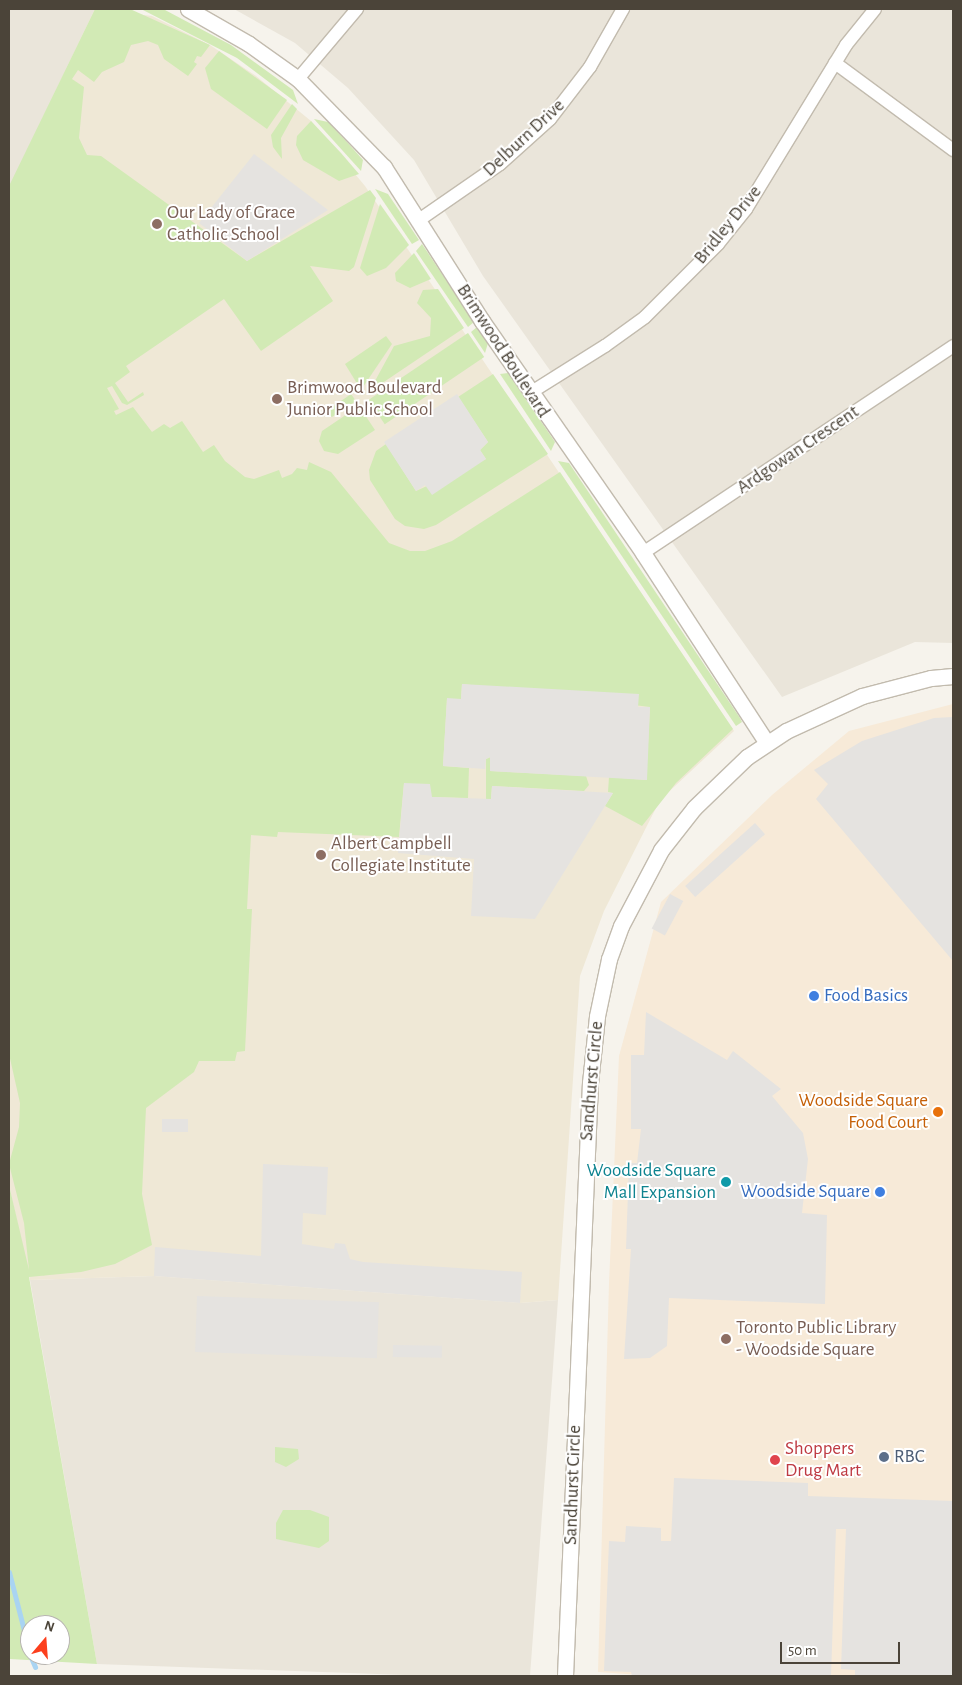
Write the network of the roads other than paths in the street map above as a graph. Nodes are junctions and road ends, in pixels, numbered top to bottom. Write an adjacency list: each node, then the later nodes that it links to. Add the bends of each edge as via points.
1 (188, 9): 6 (street, Brimwood Boulevard, via 249,44)
2 (357, 9): 6 (street)
3 (623, 9): 8 (street, Delburn Drive, via 590,67 550,119 500,164)
4 (875, 9): 5 (street, Bridley Drive)
5 (835, 62): 7 (street); 10 (street, Bridley Drive, via 750,202 718,244 645,317)
6 (298, 79): 8 (street, Brimwood Boulevard, via 384,167)
7 (953, 150)
8 (419, 220): 10 (street, Brimwood Boulevard)
9 (953, 346): 11 (street, Ardgowan Crescent)
10 (530, 393): 11 (street, Brimwood Boulevard)
11 (643, 553): 13 (street, Brimwood Boulevard)
12 (953, 676): 13 (street, Sandhurst Circle, via 931,678 862,696 826,710)
13 (767, 743): 14 (street, Sandhurst Circle, via 747,757 694,808 661,850 621,926 609,959 597,1016 590,1083)
14 (565, 1676)

